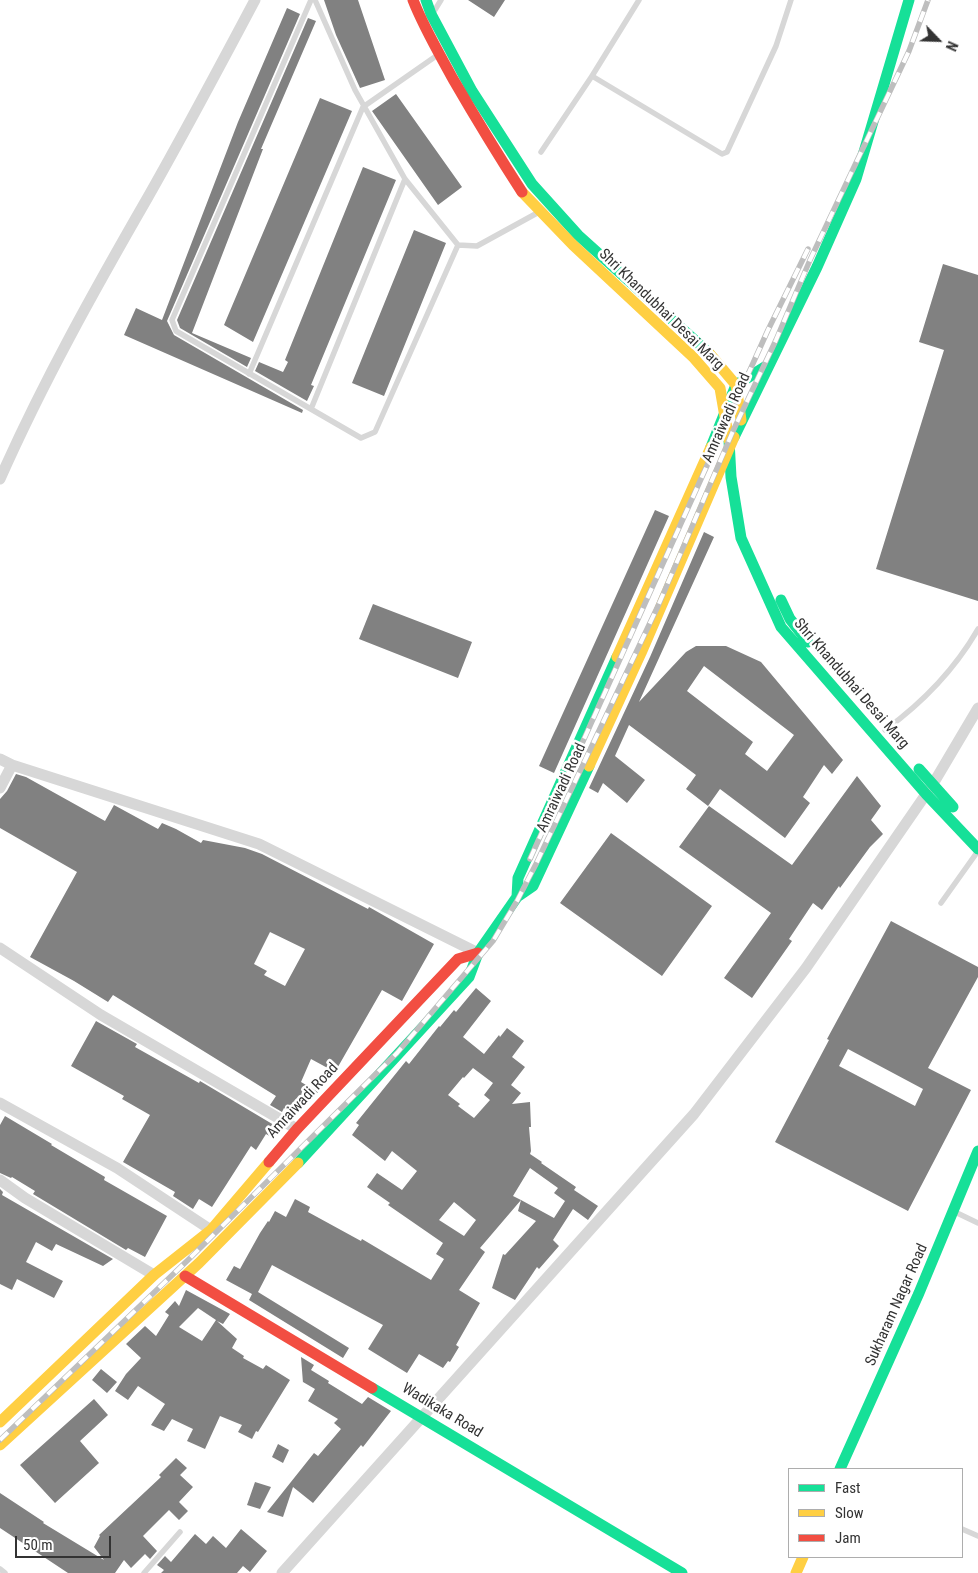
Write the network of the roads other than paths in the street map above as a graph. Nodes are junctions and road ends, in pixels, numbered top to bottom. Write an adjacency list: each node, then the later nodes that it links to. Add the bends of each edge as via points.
1 (256, 0): 27 (street, via 26,421)
2 (311, 0): 21 (lane, via 172,320 176,331)
3 (315, 0): 13 (lane)
4 (413, 0): 11 (main road, Shri Khandubhai Desai Marg)
5 (426, 0): 10 (main road, Shri Khandubhai Desai Marg)
6 (441, 0): 10 (lane)
7 (638, 0): 12 (lane)
8 (791, 0): 12 (lane, via 776,46 727,152 722,154)
9 (909, 0): 20 (main road, Amraiwadi Road, via 856,179)
10 (431, 14): 18 (main road, Shri Khandubhai Desai Marg, via 472,91 532,184 578,234)
11 (439, 54): 13 (lane); 16 (main road, Shri Khandubhai Desai Marg, via 518,185)
12 (592, 76): 14 (lane)
13 (363, 107): 15 (lane); 21 (lane)
14 (541, 152)
15 (405, 179): 17 (lane); 23 (lane)
16 (540, 211): 17 (lane, via 477,246); 19 (main road, Shri Khandubhai Desai Marg)
17 (458, 245): 23 (lane, via 375,432 361,438)
18 (693, 339): 19 (main road); 22 (main road, Shri Khandubhai Desai Marg)
19 (684, 348): 24 (main road, Shri Khandubhai Desai Marg, via 720,388)
20 (768, 365): 22 (main road); 25 (main road, Amraiwadi Road)
21 (249, 374): 23 (lane)
22 (736, 386): 24 (main road); 25 (main road, Shri Khandubhai Desai Marg)
23 (311, 409)
24 (726, 411): 26 (main road, Shri Khandubhai Desai Marg); 37 (main road, via 518,878)
25 (741, 420): 26 (main road, Amraiwadi Road); 30 (main road, Shri Khandubhai Desai Marg, via 740,464 750,534 790,620)
26 (730, 447): 34 (main road, Shri Khandubhai Desai Marg, via 730,477 741,538 781,627); 37 (main road, Amraiwadi Road, via 641,653 536,881)
27 (0, 479)
28 (978, 629): 30 (lane, via 929,694)
29 (978, 708): 34 (street)
30 (885, 730): 34 (main road, Shri Khandubhai Desai Marg)
31 (0, 759): 32 (street)
32 (12, 765): 33 (street); 40 (street, via 259,844)
33 (0, 788)
34 (929, 789): 35 (main road, Shri Khandubhai Desai Marg); 36 (main road, Shri Khandubhai Desai Marg); 50 (street, via 806,968 694,1114)
35 (978, 833)
36 (978, 850): 38 (lane)
37 (517, 897): 40 (main road, Amraiwadi Road)
38 (941, 903)
39 (0, 948): 42 (street, via 101,1015)
40 (478, 953): 42 (main road, Amraiwadi Road, via 458,959); 49 (main road, via 469,977 263,1201)
41 (0, 1103): 47 (street, via 117,1168)
42 (297, 1129): 47 (main road, Amraiwadi Road)
43 (978, 1151): 45 (main road, Sukharam Nagar Road)
44 (0, 1180): 48 (street)
45 (953, 1211): 46 (lane); 53 (main road, Sukharam Nagar Road)
46 (978, 1223)
47 (211, 1230): 48 (main road, Amraiwadi Road)
48 (154, 1276): 51 (main road, Amraiwadi Road)
49 (186, 1276): 50 (main road, Wadikaka Road); 52 (main road)
50 (423, 1417): 61 (street); 62 (main road, Wadikaka Road)
51 (0, 1422)
52 (0, 1445)
53 (840, 1468)
54 (963, 1530): 56 (lane)
55 (180, 1532): 60 (lane)
56 (978, 1536)
57 (803, 1558): 63 (main road)
58 (0, 1569): 59 (lane)
59 (4, 1573)
60 (144, 1573)
61 (282, 1573)
62 (682, 1573)
63 (796, 1573)

